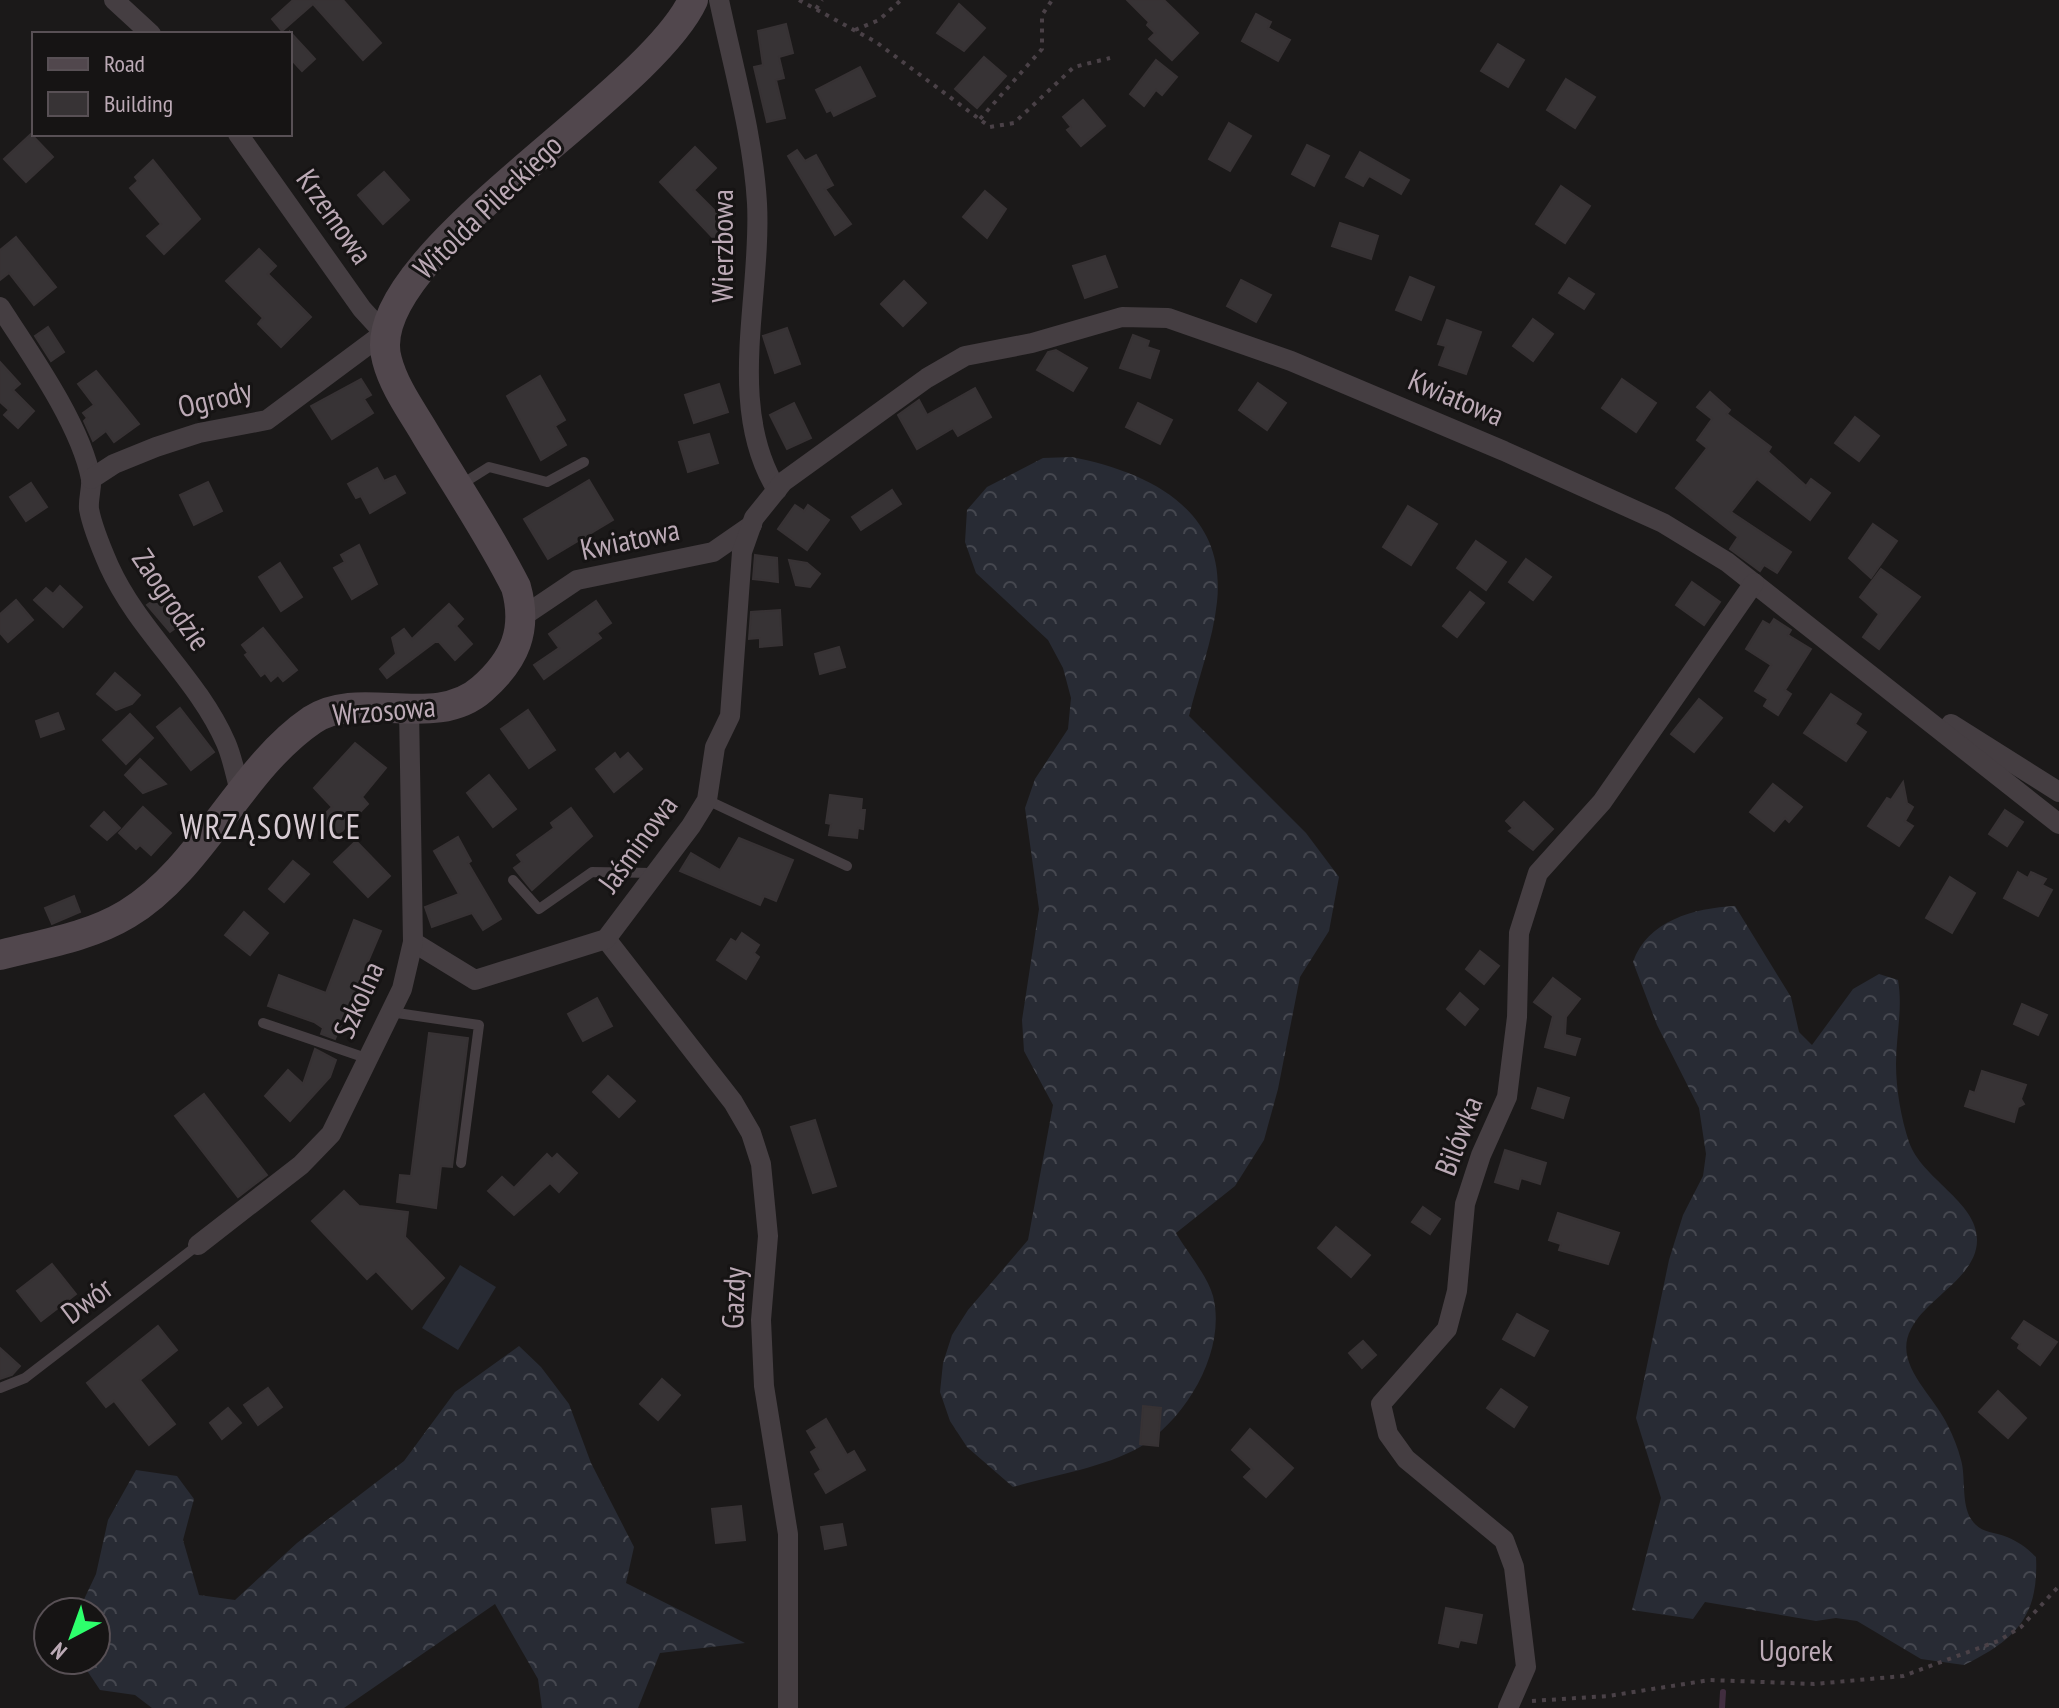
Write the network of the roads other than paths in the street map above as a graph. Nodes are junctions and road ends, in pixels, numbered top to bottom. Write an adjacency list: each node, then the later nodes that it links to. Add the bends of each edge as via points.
1 (114, 0): 4 (street)
2 (693, 0): 7 (street, Witolda Pileckiego, via 654,55 434,254 391,309)
3 (719, 0): 11 (street, Wierzbowa, via 757,202 749,371 761,465)
4 (149, 32)
5 (239, 136): 7 (street, Krzemowa)
6 (0, 307): 9 (street, Zaogrodzie, via 55,395)
7 (384, 333): 9 (street, Ogrody, via 267,420 170,442); 10 (street, via 393,376)
8 (584, 462): 10 (lane, via 547,482 489,467)
9 (91, 479): 18 (street, Zaogrodzie, via 89,509 109,565 152,637 203,700 227,743)
10 (457, 487): 14 (street, via 508,571)
11 (777, 490): 12 (street, Jaśminowa); 13 (street, Kwiatowa, via 927,378 965,356 1122,317 1168,318 1291,361 1504,451 1663,523)
12 (752, 525): 14 (street, Kwiatowa, via 713,552 577,580); 19 (street, Jaśminowa, via 742,552 730,716 715,747)
13 (1754, 583): 15 (street, Kwiatowa); 33 (street, Bilówka, via 1602,802 1538,873 1519,933 1517,1017 1507,1097 1465,1204 1457,1291 1447,1329 1381,1404 1388,1434 1406,1459 1504,1540 1514,1567 1526,1667)
14 (522, 617): 16 (street, Wrzosowa, via 514,652 479,692 450,706)
15 (1876, 680): 17 (street, via 1908,694); 20 (street, Kwiatowa)
16 (409, 709): 18 (street, Wrzosowa, via 347,709 314,719); 25 (street, Szkolna)
17 (2059, 792)
18 (241, 795): 26 (street, Wrzosowa, via 155,893 130,913 86,933)
19 (707, 800): 21 (lane); 22 (street, Jaśminowa)
20 (2059, 824)
21 (847, 866)
22 (654, 873): 23 (lane, via 592,872 539,909); 24 (street, Jaśminowa)
23 (513, 880)
24 (606, 939): 25 (street, Jaśminowa, via 475,980); 34 (street, Gazdy, via 733,1102 761,1164 768,1236 761,1320 764,1386 788,1534)
25 (413, 942): 27 (street, Szkolna, via 402,989)
26 (0, 955)
27 (389, 1012): 29 (street, Szkolna); 30 (lane, via 479,1025)
28 (263, 1023): 29 (lane)
29 (366, 1058): 31 (street, Szkolna, via 331,1134 301,1165)
30 (461, 1163)
31 (198, 1245): 32 (lane, Dwór, via 25,1378)
32 (0, 1388)
33 (1511, 1705)
34 (788, 1708)

